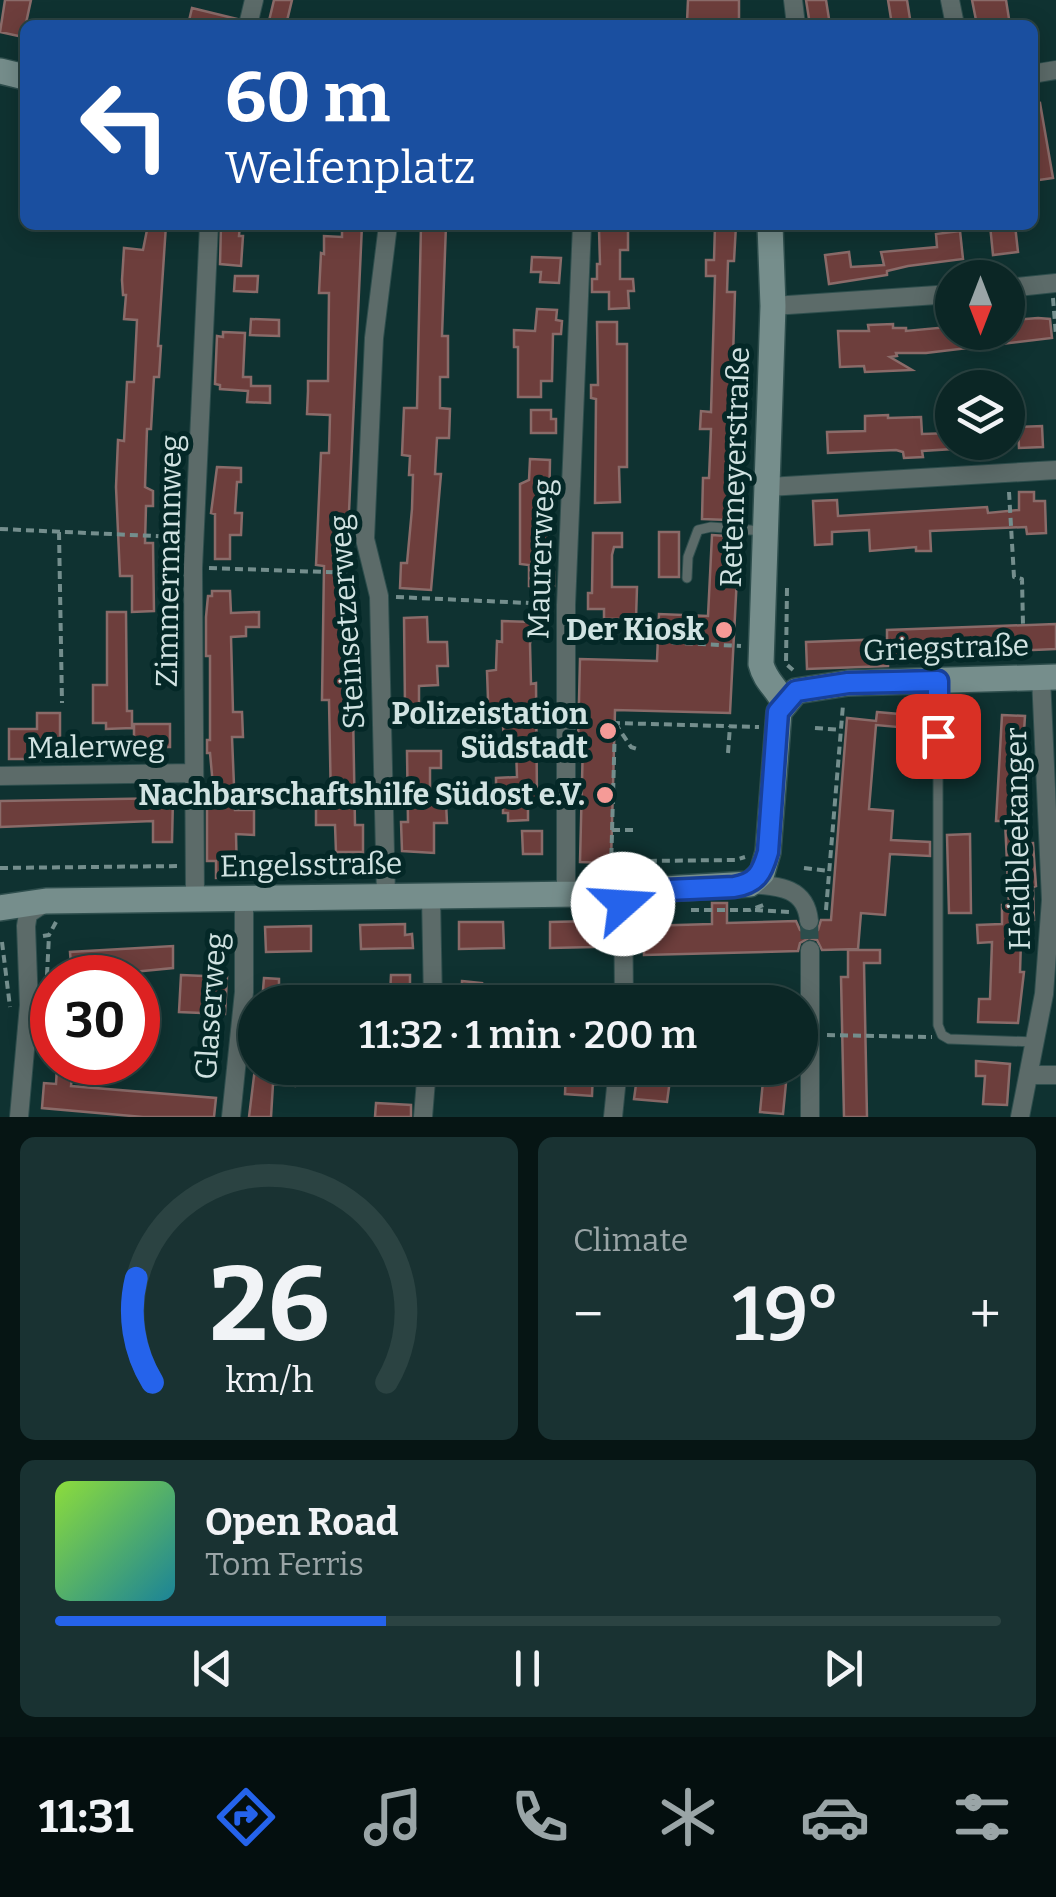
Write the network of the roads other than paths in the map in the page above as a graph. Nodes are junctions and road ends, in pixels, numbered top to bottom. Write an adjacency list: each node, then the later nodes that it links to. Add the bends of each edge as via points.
1 (208, 230): 16 (street, Zimmermannweg, via 193,568)
2 (387, 230): 21 (street, Steinsetzerweg, via 374,338 365,540 379,596)
3 (582, 230): 20 (street, Maurerweg, via 566,605)
4 (770, 230): 8 (street, Retemeyerstraße)
5 (1054, 283): 6 (street)
6 (1025, 286)
7 (935, 295): 8 (street)
8 (773, 306): 10 (street, Retemeyerstraße)
9 (1056, 470): 10 (street)
10 (768, 487): 11 (street, Retemeyerstraße)
11 (766, 532): 12 (lane, via 698,530); 15 (street, Retemeyerstraße, via 761,647 764,676)
12 (687, 578)
13 (1049, 677): 14 (street, Griegstraße); 25 (street, Heidbleekanger)
14 (938, 681): 15 (street, Griegstraße, via 813,686); 32 (lane, via 938,1025 949,1038)
15 (781, 696): 23 (street, via 768,852)
16 (193, 773): 17 (street, Malerweg); 19 (street, Zimmermannweg)
17 (0, 776)
18 (617, 881): 20 (street, Engelsstraße); 23 (street, Engelsstraße); 31 (street)
19 (195, 891): 24 (street, Engelsstraße); 26 (street, Engelsstraße)
20 (566, 895): 22 (street, Engelsstraße)
21 (386, 896): 22 (street, Engelsstraße); 24 (street, Engelsstraße)
22 (432, 896): 30 (street)
23 (750, 897): 28 (street, via 789,888)
24 (244, 898): 38 (street, Glaserweg, via 244,992)
25 (1054, 900): 32 (street, Heidbleekanger)
26 (46, 902): 27 (street, Engelsstraße); 37 (street, via 28,914 26,926 29,1005)
27 (0, 908)
28 (808, 917)
29 (810, 950): 41 (street)
30 (433, 985)
31 (623, 985)
32 (1036, 1042): 33 (street, Heidbleekanger)
33 (1030, 1075): 34 (street); 42 (street, Heidbleekanger)
34 (1056, 1075)
35 (426, 1085): 39 (street)
36 (616, 1085): 40 (street)
37 (19, 1117)
38 (231, 1117)
39 (423, 1117)
40 (613, 1117)
41 (810, 1117)
42 (1020, 1117)

